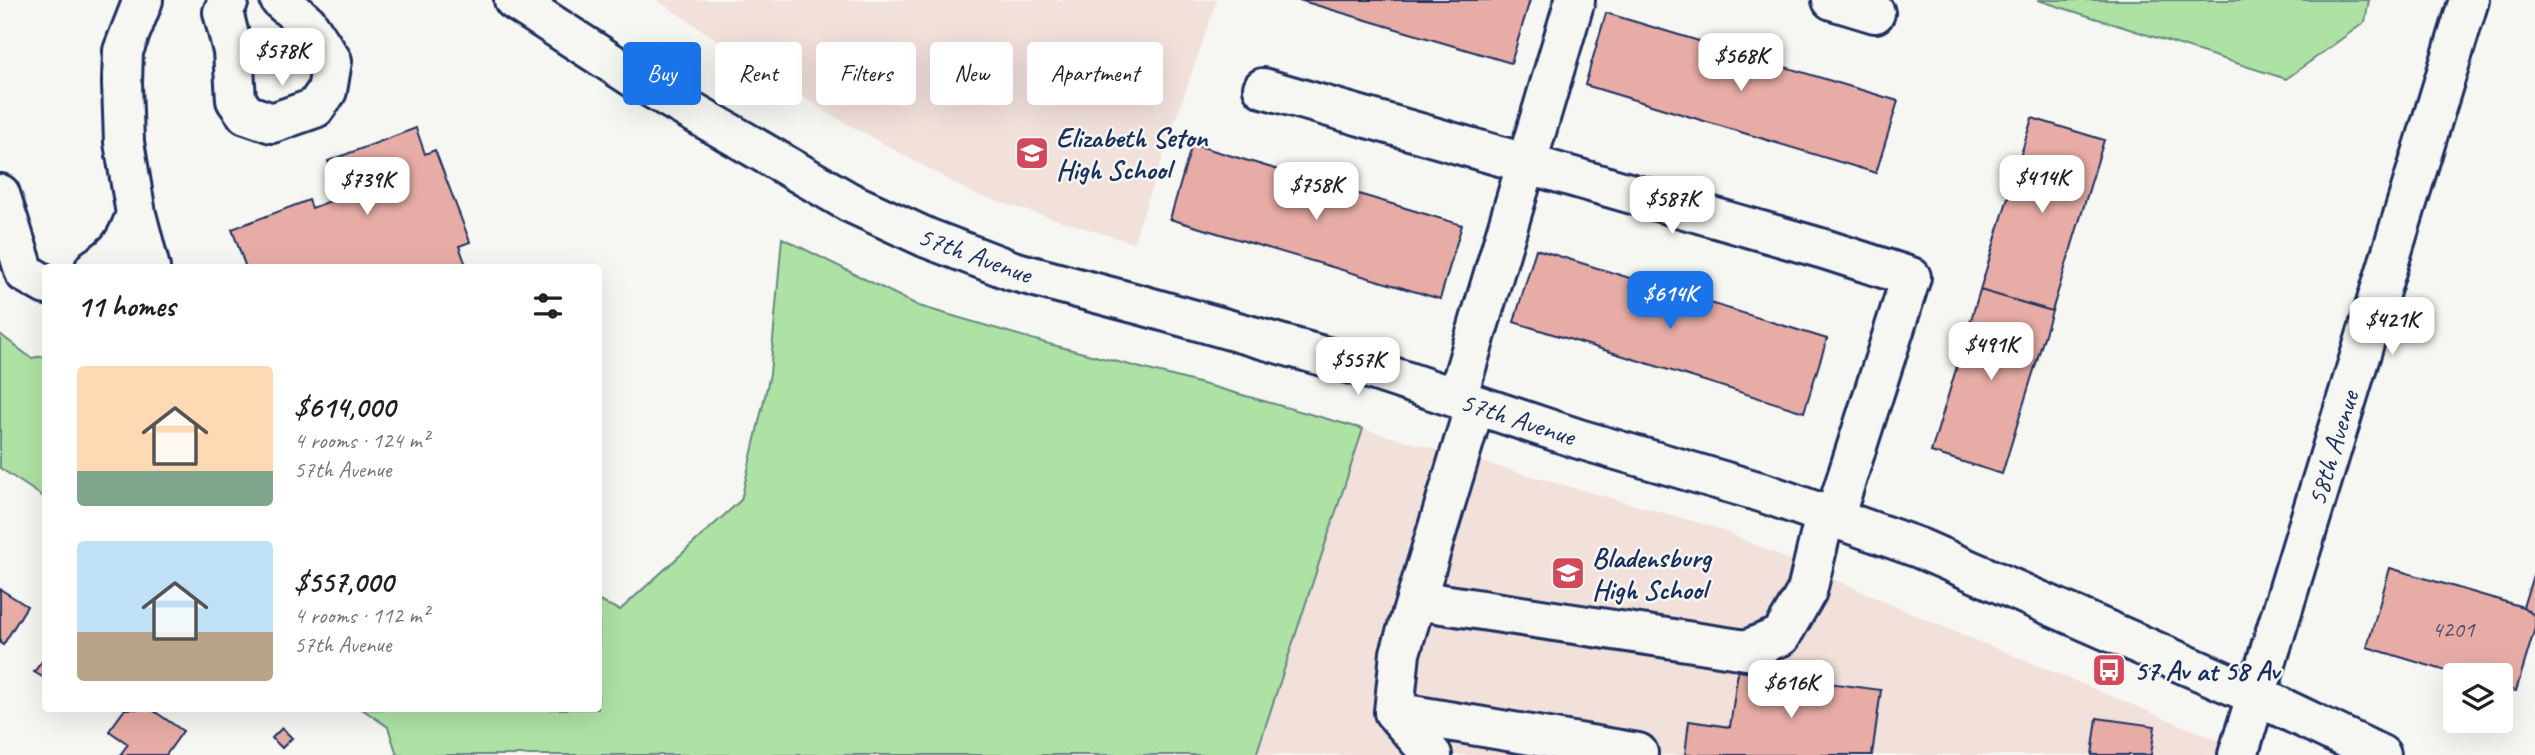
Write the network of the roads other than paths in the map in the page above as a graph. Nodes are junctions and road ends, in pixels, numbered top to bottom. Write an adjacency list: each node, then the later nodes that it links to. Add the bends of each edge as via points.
1 (142, 0): 12 (street, via 123,51 122,83 124,142)
2 (229, 0): 3 (street, via 223,12 233,51 236,100 246,114 272,123 315,108 327,91 332,61 307,23)
3 (280, 0)
4 (1576, 0): 10 (street)
5 (1832, 0): 8 (street)
6 (2469, 0): 19 (street, 58th Avenue)
7 (531, 5): 16 (street, 57th Avenue, via 636,79 849,202 927,239 1013,271 1368,369)
8 (1875, 13)
9 (1264, 88): 10 (street)
10 (1526, 164): 16 (street); 17 (street, via 1911,277)
11 (0, 194): 15 (street, via 25,273)
12 (136, 214): 13 (street, via 127,240); 14 (street)
13 (102, 264)
14 (149, 264)
15 (42, 283)
16 (1466, 401): 17 (street, 57th Avenue); 18 (street)
17 (1829, 516): 18 (street, via 1807,591 1781,636 1746,650); 19 (street, 57th Avenue, via 1919,548)
18 (1416, 600): 20 (street, via 1400,653)
19 (2255, 695): 23 (street, 58th Avenue); 24 (street, 57th Avenue)
20 (1394, 712): 21 (street); 22 (street)
21 (1638, 753)
22 (1432, 755)
23 (2238, 755)
24 (2381, 755)

